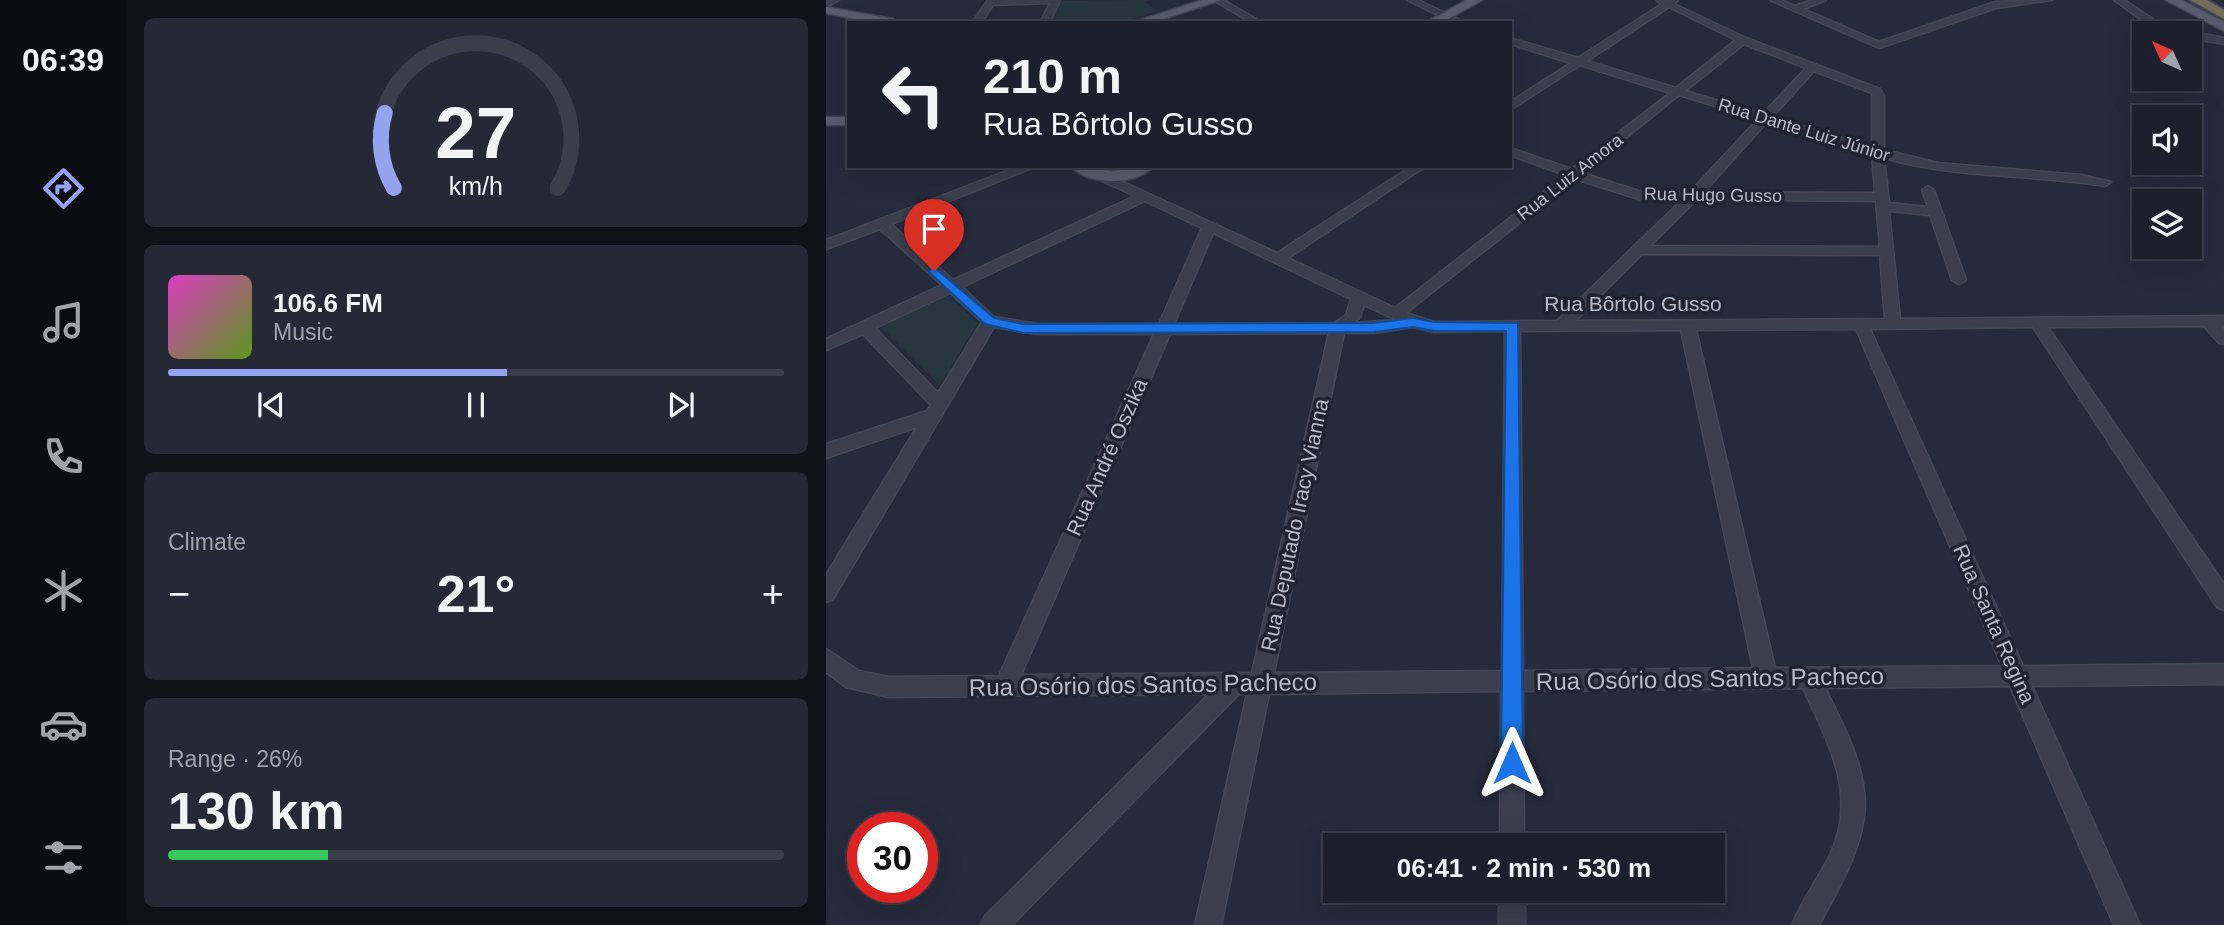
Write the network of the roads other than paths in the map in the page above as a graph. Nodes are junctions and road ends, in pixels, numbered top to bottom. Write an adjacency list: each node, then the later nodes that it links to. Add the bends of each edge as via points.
1 (835, 0): 16 (street)
2 (1054, 0): 14 (street); 23 (street)
3 (1216, 0): 24 (main road); 25 (street)
4 (1411, 0): 19 (street)
5 (1476, 0): 19 (main road)
6 (1774, 0): 17 (street)
7 (1822, 0): 17 (street)
8 (1989, 0): 15 (street)
9 (2048, 0): 15 (street)
10 (2118, 0): 28 (street)
11 (2172, 0): 29 (main road)
12 (2197, 0): 20 (highway)
13 (1668, 1): 31 (street); 34 (street)
14 (991, 2): 22 (street)
15 (1997, 2): 17 (street, via 1879,46)
16 (826, 4)
17 (1794, 9)
18 (826, 10): 21 (main road)
19 (1446, 15): 26 (main road); 27 (street)
20 (2224, 15)
21 (883, 21)
22 (977, 21)
23 (1045, 21)
24 (1144, 21)
25 (1255, 21)
26 (1436, 21)
27 (1458, 21)
28 (2148, 21)
29 (2224, 27)
30 (2202, 39): 32 (street)
31 (1744, 40): 35 (street); 36 (street, Rua Luiz Amora)
32 (2224, 41)
33 (1512, 42): 34 (street, Rua Dante Luiz Júnior)
34 (1580, 62): 36 (street, Rua Dante Luiz Júnior); 37 (street)
35 (1813, 66): 38 (street); 42 (street, via 1876,91)
36 (1678, 92): 38 (street, Rua Dante Luiz Júnior); 47 (street, Rua Luiz Amora)
37 (1512, 106)
38 (1764, 118): 42 (street, Rua Dante Luiz Júnior); 52 (street)
39 (826, 121): 40 (main road)
40 (847, 121)
41 (1512, 152): 47 (street, Rua Hugo Gusso)
42 (1878, 153): 49 (street, Rua Dante Luiz Júnior, via 1942,168); 54 (street)
43 (1026, 168): 57 (street)
44 (1083, 168): 48 (main road, Rua Bôrtolo Gusso)
45 (1141, 168): 48 (main road); 50 (street, via 1127,180)
46 (1417, 168): 62 (street)
47 (1574, 174): 52 (street, Rua Hugo Gusso, via 1627,193); 66 (street, Rua Luiz Amora)
48 (1106, 178): 50 (street, Rua Bôrtolo Gusso)
49 (2105, 182)
50 (1130, 190): 53 (street, Rua Bôrtolo Gusso); 55 (street)
51 (1928, 190): 56 (street)
52 (1694, 195): 54 (street, Rua Hugo Gusso); 60 (street)
53 (1144, 197): 55 (street); 58 (street, Rua Bôrtolo Gusso)
54 (1882, 201): 56 (street, Rua Hugo Gusso); 61 (street)
55 (1123, 206): 64 (street)
56 (1934, 212): 63 (street)
57 (882, 223): 59 (street); 64 (street)
58 (1209, 228): 62 (street, Rua Bôrtolo Gusso); 78 (street, Rua André Oszika)
59 (826, 245)
60 (1639, 250): 61 (street); 76 (street)
61 (1887, 251): 72 (street)
62 (1277, 259): 65 (street, Rua Bôrtolo Gusso)
63 (1959, 281)
64 (952, 286): 67 (street); 77 (street)
65 (1359, 297): 66 (street, Rua Bôrtolo Gusso); 79 (street, Rua Deputado Iracy Vianna, via 1353,317)
66 (1396, 314): 70 (street, Rua Bôrtolo Gusso)
67 (990, 321): 78 (street, via 1038,329); 82 (street)
68 (2208, 321): 69 (street, Rua Bôrtolo Gusso); 71 (street, Rua Bôrtolo Gusso); 80 (street)
69 (2224, 321)
70 (1413, 322): 75 (street, Rua Bôrtolo Gusso, via 1434,327); 79 (street)
71 (2037, 322): 72 (street, Rua Bôrtolo Gusso); 85 (street)
72 (1893, 323): 73 (street, Rua Bôrtolo Gusso)
73 (1861, 324): 74 (street, Rua Bôrtolo Gusso); 88 (street, Rua Santa Regina)
74 (1687, 325): 76 (street, Rua Bôrtolo Gusso); 89 (street)
75 (1513, 326): 76 (street, Rua Bôrtolo Gusso); 91 (street)
76 (1561, 326)
77 (865, 327): 81 (street); 82 (street)
78 (1164, 328): 79 (street); 94 (street, Rua André Oszika)
79 (1338, 328): 93 (street, Rua Deputado Iracy Vianna)
80 (2224, 339)
81 (826, 345)
82 (937, 410): 83 (street); 84 (street)
83 (826, 451)
84 (826, 593)
85 (2224, 601)
86 (826, 659): 94 (street, Rua Osório dos Santos Pacheco, via 854,680 873,685)
87 (2224, 674): 88 (street, Rua Osório dos Santos Pacheco)
88 (2017, 676): 90 (street, Rua Osório dos Santos Pacheco); 101 (street, Rua Santa Regina)
89 (1766, 678): 90 (street, Rua Osório dos Santos Pacheco); 91 (street, Rua Osório dos Santos Pacheco)
90 (1809, 678): 100 (street, via 1847,764 1854,813 1839,861)
91 (1512, 681): 93 (street, Rua Osório dos Santos Pacheco); 95 (street)
92 (1234, 684): 93 (street, Rua Osório dos Santos Pacheco); 94 (street, Rua Osório dos Santos Pacheco); 97 (street)
93 (1261, 684): 98 (street, Rua Deputado Iracy Vianna)
94 (1005, 686)
95 (1512, 833)
96 (1512, 903): 99 (street)
97 (994, 925)
98 (1208, 925)
99 (1512, 925)
100 (1805, 925)
101 (2127, 925)

